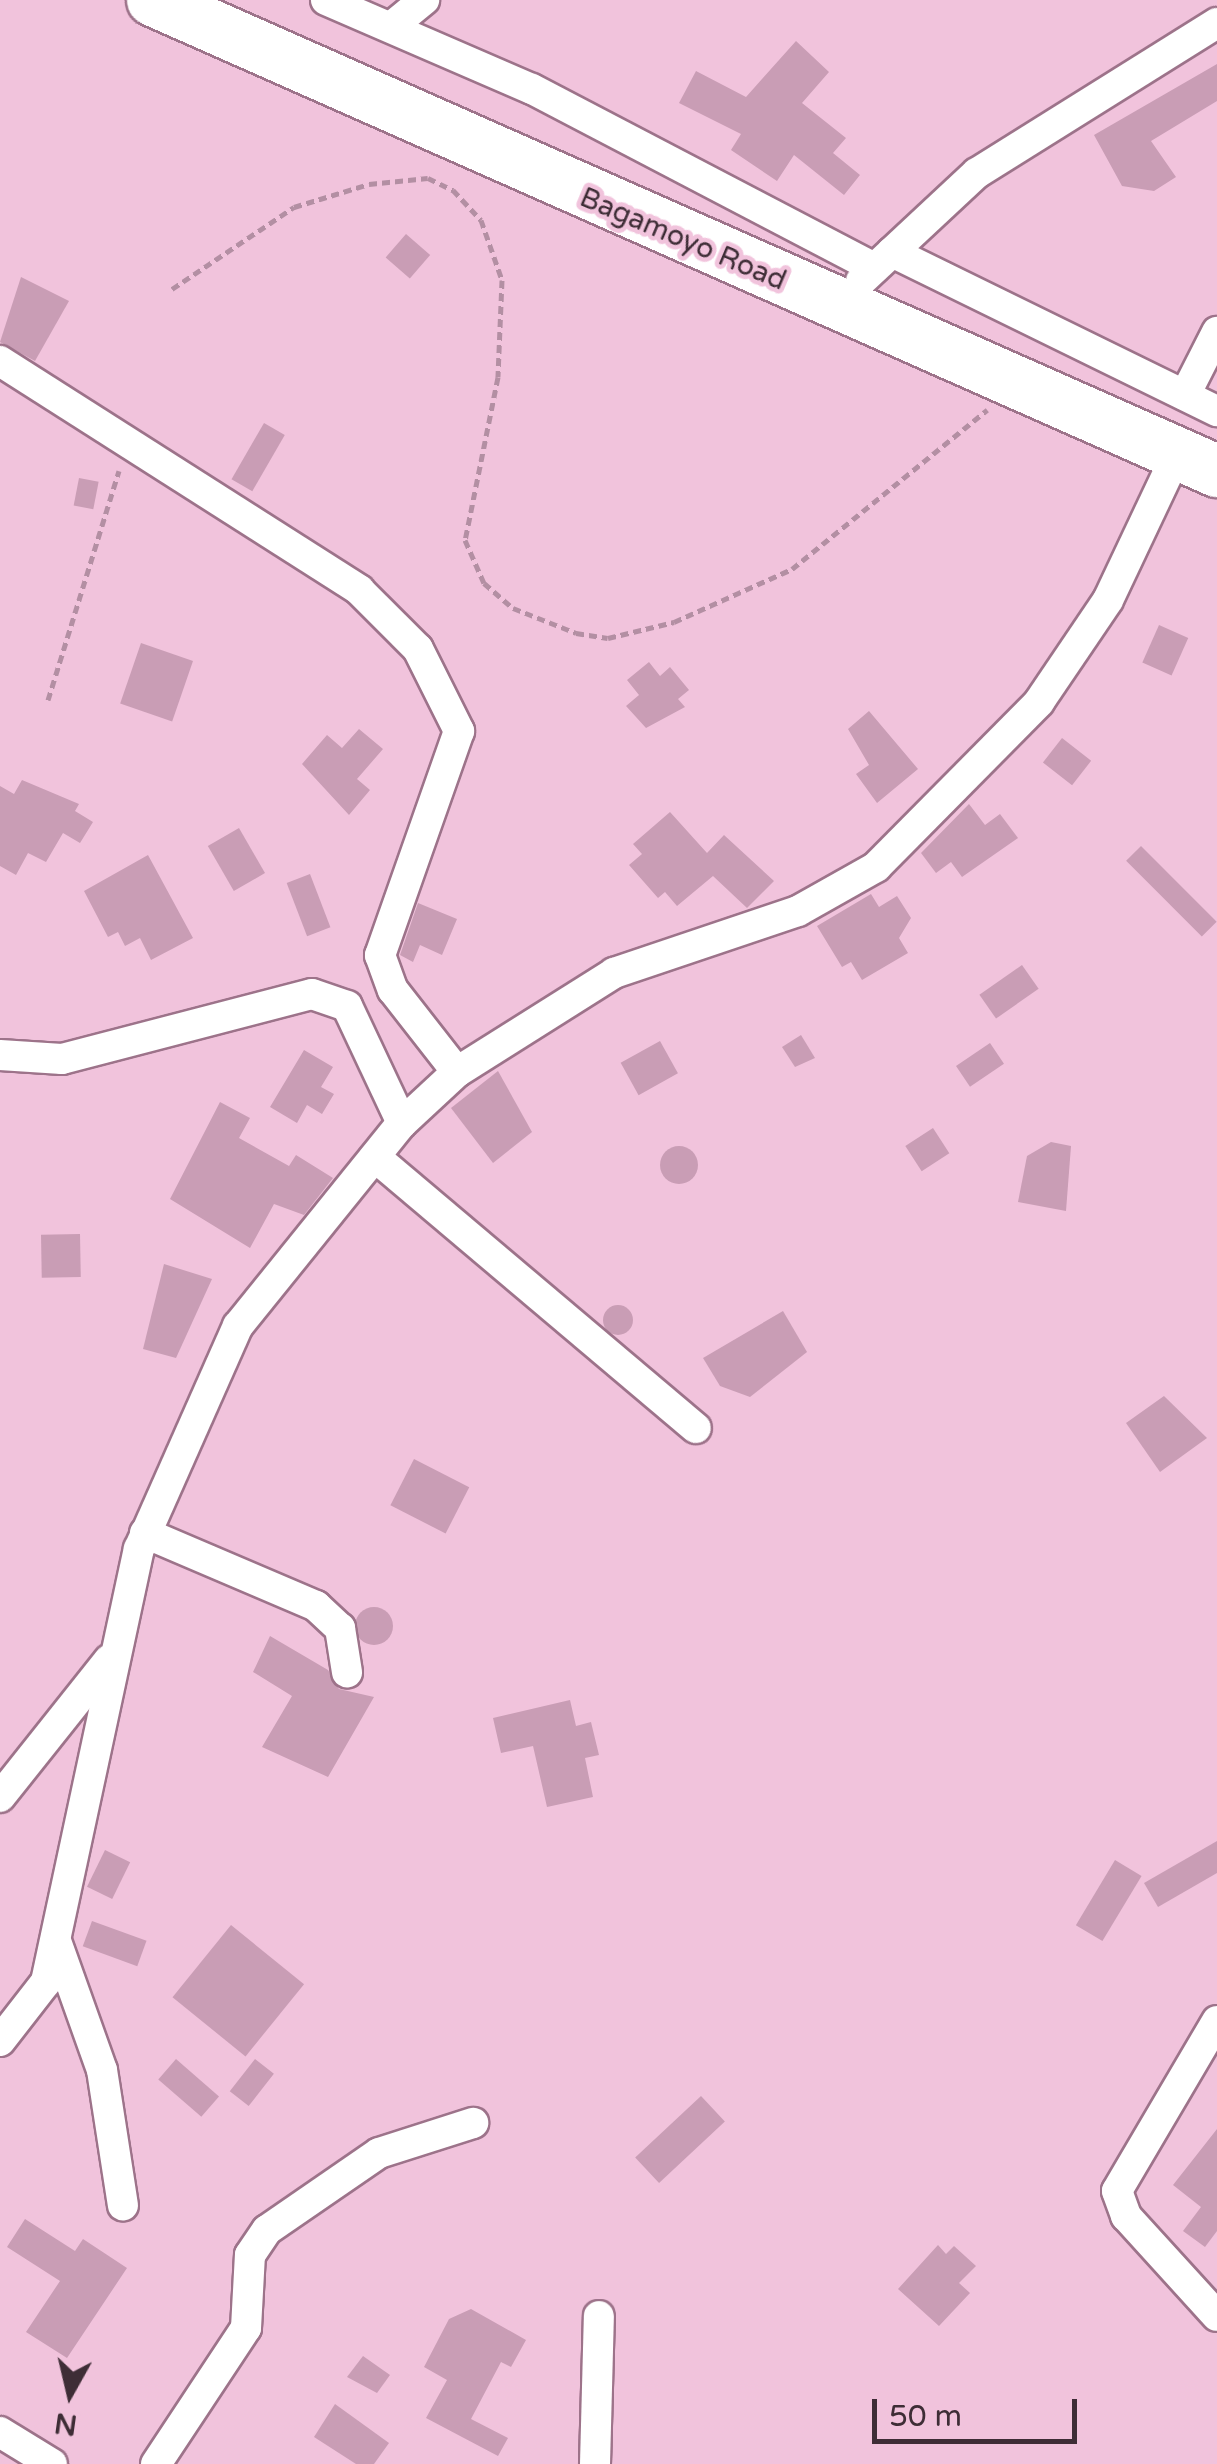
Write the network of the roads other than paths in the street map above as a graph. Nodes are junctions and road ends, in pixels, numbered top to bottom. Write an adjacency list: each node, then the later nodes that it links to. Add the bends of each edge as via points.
1 (153, 0): 7 (highway, Bagamoyo Road)
2 (326, 0): 5 (street)
3 (424, 0): 5 (street)
4 (1217, 23): 6 (street, via 978,173)
5 (391, 27): 6 (street)
6 (883, 260): 7 (street); 10 (street)
7 (836, 304): 12 (highway, Bagamoyo Road)
8 (1217, 332): 10 (street)
9 (0, 361): 14 (street, via 359,590 418,649 459,731 455,764 380,955 392,990)
10 (1185, 395): 11 (street)
11 (1217, 411)
12 (1197, 462): 14 (street, via 1039,702 876,867 798,910 614,973)
13 (0, 1055): 15 (street, via 62,1058 312,994 346,1006)
14 (458, 1072): 15 (street)
15 (402, 1123): 16 (street)
16 (375, 1157): 17 (street); 18 (street, via 238,1326)
17 (696, 1428)
18 (145, 1533): 19 (street); 20 (street, via 316,1606 340,1628)
19 (110, 1658): 21 (street); 22 (street)
20 (347, 1672)
21 (0, 1797)
22 (56, 1941): 24 (street, via 46,1982); 26 (street, via 102,2070)
23 (1217, 2021): 28 (street, via 1116,2192 1126,2216)
24 (0, 2042)
25 (473, 2124): 31 (street, via 379,2153 267,2230 250,2255 246,2328)
26 (123, 2206)
27 (599, 2316): 32 (street)
28 (1217, 2316)
29 (0, 2432): 30 (street)
30 (52, 2464)
31 (156, 2464)
32 (595, 2464)

